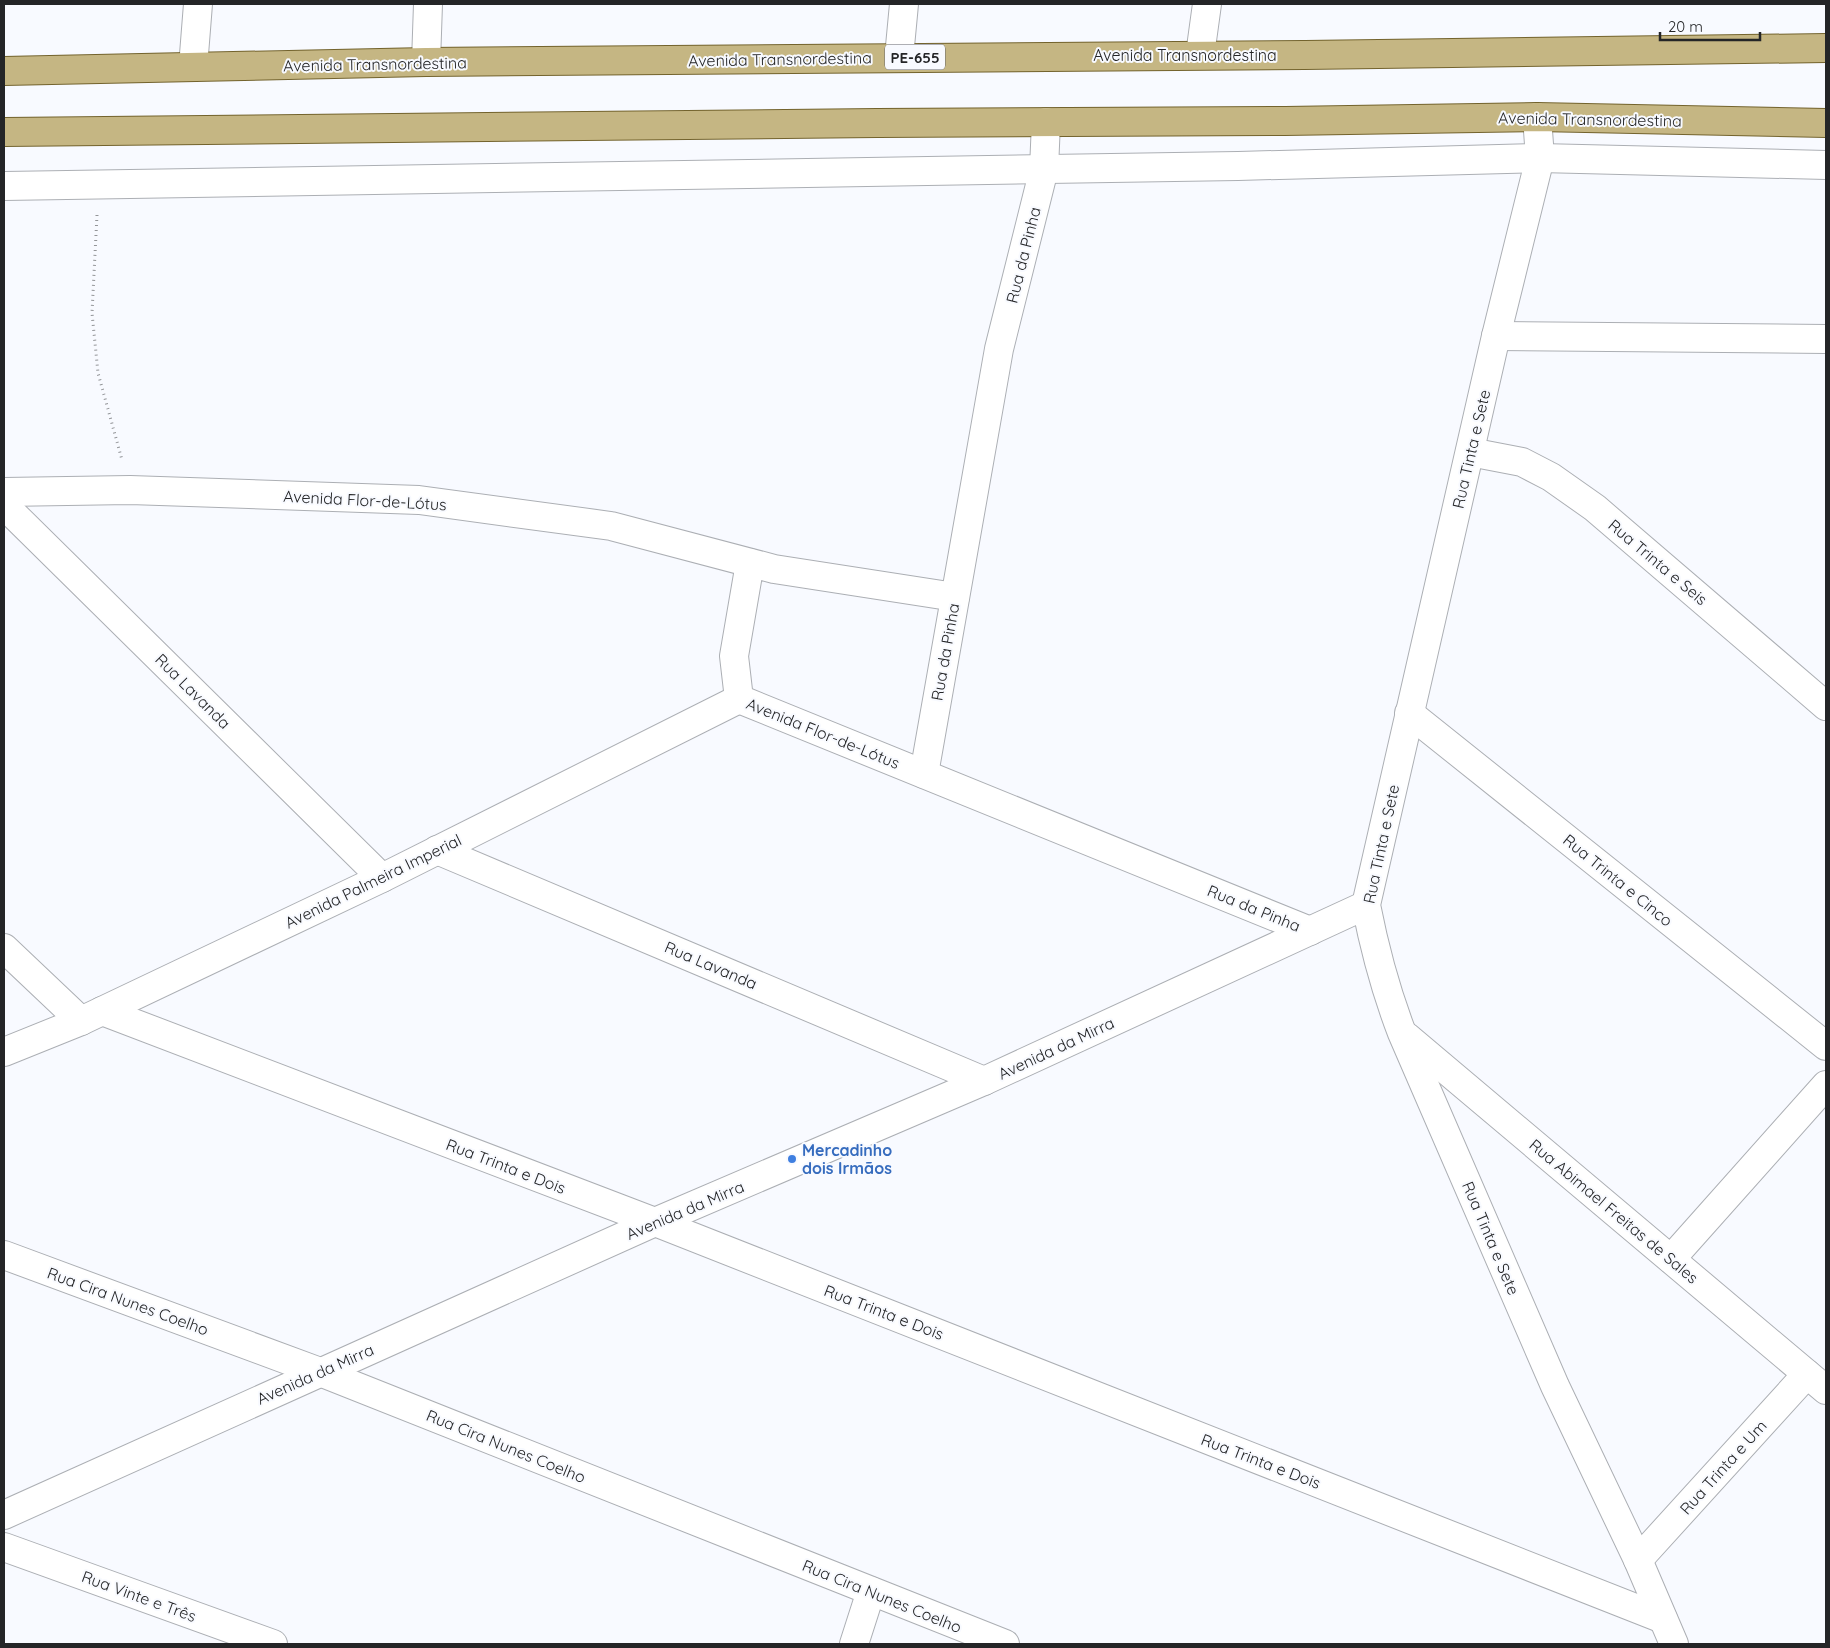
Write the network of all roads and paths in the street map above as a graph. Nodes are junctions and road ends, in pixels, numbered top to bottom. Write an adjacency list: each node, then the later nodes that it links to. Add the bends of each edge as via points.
1 (198, 4): 9 (street)
2 (428, 4): 8 (street)
3 (904, 4): 7 (street)
4 (1207, 4): 6 (street)
5 (1826, 48): 6 (main road, Avenida Transnordestina / PE-655)
6 (1200, 55): 7 (main road, Avenida Transnordestina / PE-655)
7 (899, 57): 8 (main road, Avenida Transnordestina / PE-655)
8 (426, 62): 9 (main road, Avenida Transnordestina / PE-655)
9 (193, 67): 10 (main road, Avenida Transnordestina / PE-655)
10 (4, 71)
11 (1537, 117): 12 (main road, Avenida Transnordestina); 13 (main road, Avenida Transnordestina); 15 (street, Rua Tinta e Sete)
12 (1046, 122): 14 (main road, Avenida Transnordestina); 17 (street, Rua da Pinha)
13 (1826, 123)
14 (4, 132)
15 (1540, 158): 16 (street); 17 (street); 20 (street, Rua Tinta e Sete)
16 (1826, 165)
17 (1044, 169): 18 (street); 27 (street, Rua da Pinha, via 999,349)
18 (99, 185): 19 (street); 23 (path, via 92,313 98,373)
19 (4, 186)
20 (1496, 336): 21 (street); 22 (street, Rua Tinta e Sete)
21 (1820, 345)
22 (1470, 452): 29 (street, Rua Trinta e Seis, via 1522,462 1595,508); 30 (street, Rua Tinta e Sete)
23 (130, 490): 24 (street, Avenida Flor-de-Lótus); 26 (street, Avenida Flor-de-Lótus, via 418,500 611,526)
24 (4, 492)
25 (4, 505): 33 (street, Rua Lavanda)
26 (750, 563): 27 (street, Avenida Flor-de-Lótus); 28 (street, Avenida Flor-de-Lótus, via 734,656)
27 (955, 597): 31 (street, Rua da Pinha)
28 (739, 699): 31 (street, Avenida Flor-de-Lótus); 32 (street, Avenida Palmeira Imperial)
29 (1826, 706)
30 (1410, 713): 34 (street, Rua Tinta e Sete); 39 (street, Rua Trinta e Cinco)
31 (924, 774): 35 (street, Rua da Pinha)
32 (437, 850): 33 (street, Avenida Palmeira Imperial); 41 (street, Rua Lavanda)
33 (382, 878): 37 (street, Avenida Palmeira Imperial)
34 (1366, 905): 35 (street, Avenida da Mirra); 38 (street, Rua Tinta e Sete, via 1376,955)
35 (1310, 931): 41 (street, Avenida da Mirra)
36 (4, 948): 37 (street)
37 (92, 1016): 40 (street, Avenida Palmeira Imperial); 43 (street, Rua Trinta e Dois)
38 (1402, 1033): 45 (street, Rua Abimael Freitas de Sales); 50 (street, Rua Tinta e Sete, via 1555,1386)
39 (1826, 1046)
40 (4, 1052)
41 (984, 1081): 43 (street, Avenida da Mirra)
42 (1826, 1084): 45 (street)
43 (655, 1222): 46 (street, Avenida da Mirra); 52 (street, Rua Trinta e Dois)
44 (4, 1255): 46 (street, Rua Cira Nunes Coelho)
45 (1671, 1259): 47 (street, Rua Abimael Freitas de Sales)
46 (320, 1372): 48 (street, Avenida da Mirra); 51 (street, Rua Cira Nunes Coelho)
47 (1817, 1382): 50 (street, Rua Trinta e Um)
48 (4, 1515)
49 (4, 1547): 53 (street, Rua Vinte e Três)
50 (1638, 1560): 52 (street, Rua Tinta e Sete)
51 (871, 1592): 54 (street); 55 (street, Rua Cira Nunes Coelho)
52 (1663, 1619): 56 (street, Rua Tinta e Sete)
53 (274, 1644)
54 (854, 1644)
55 (1005, 1644)
56 (1674, 1644)

